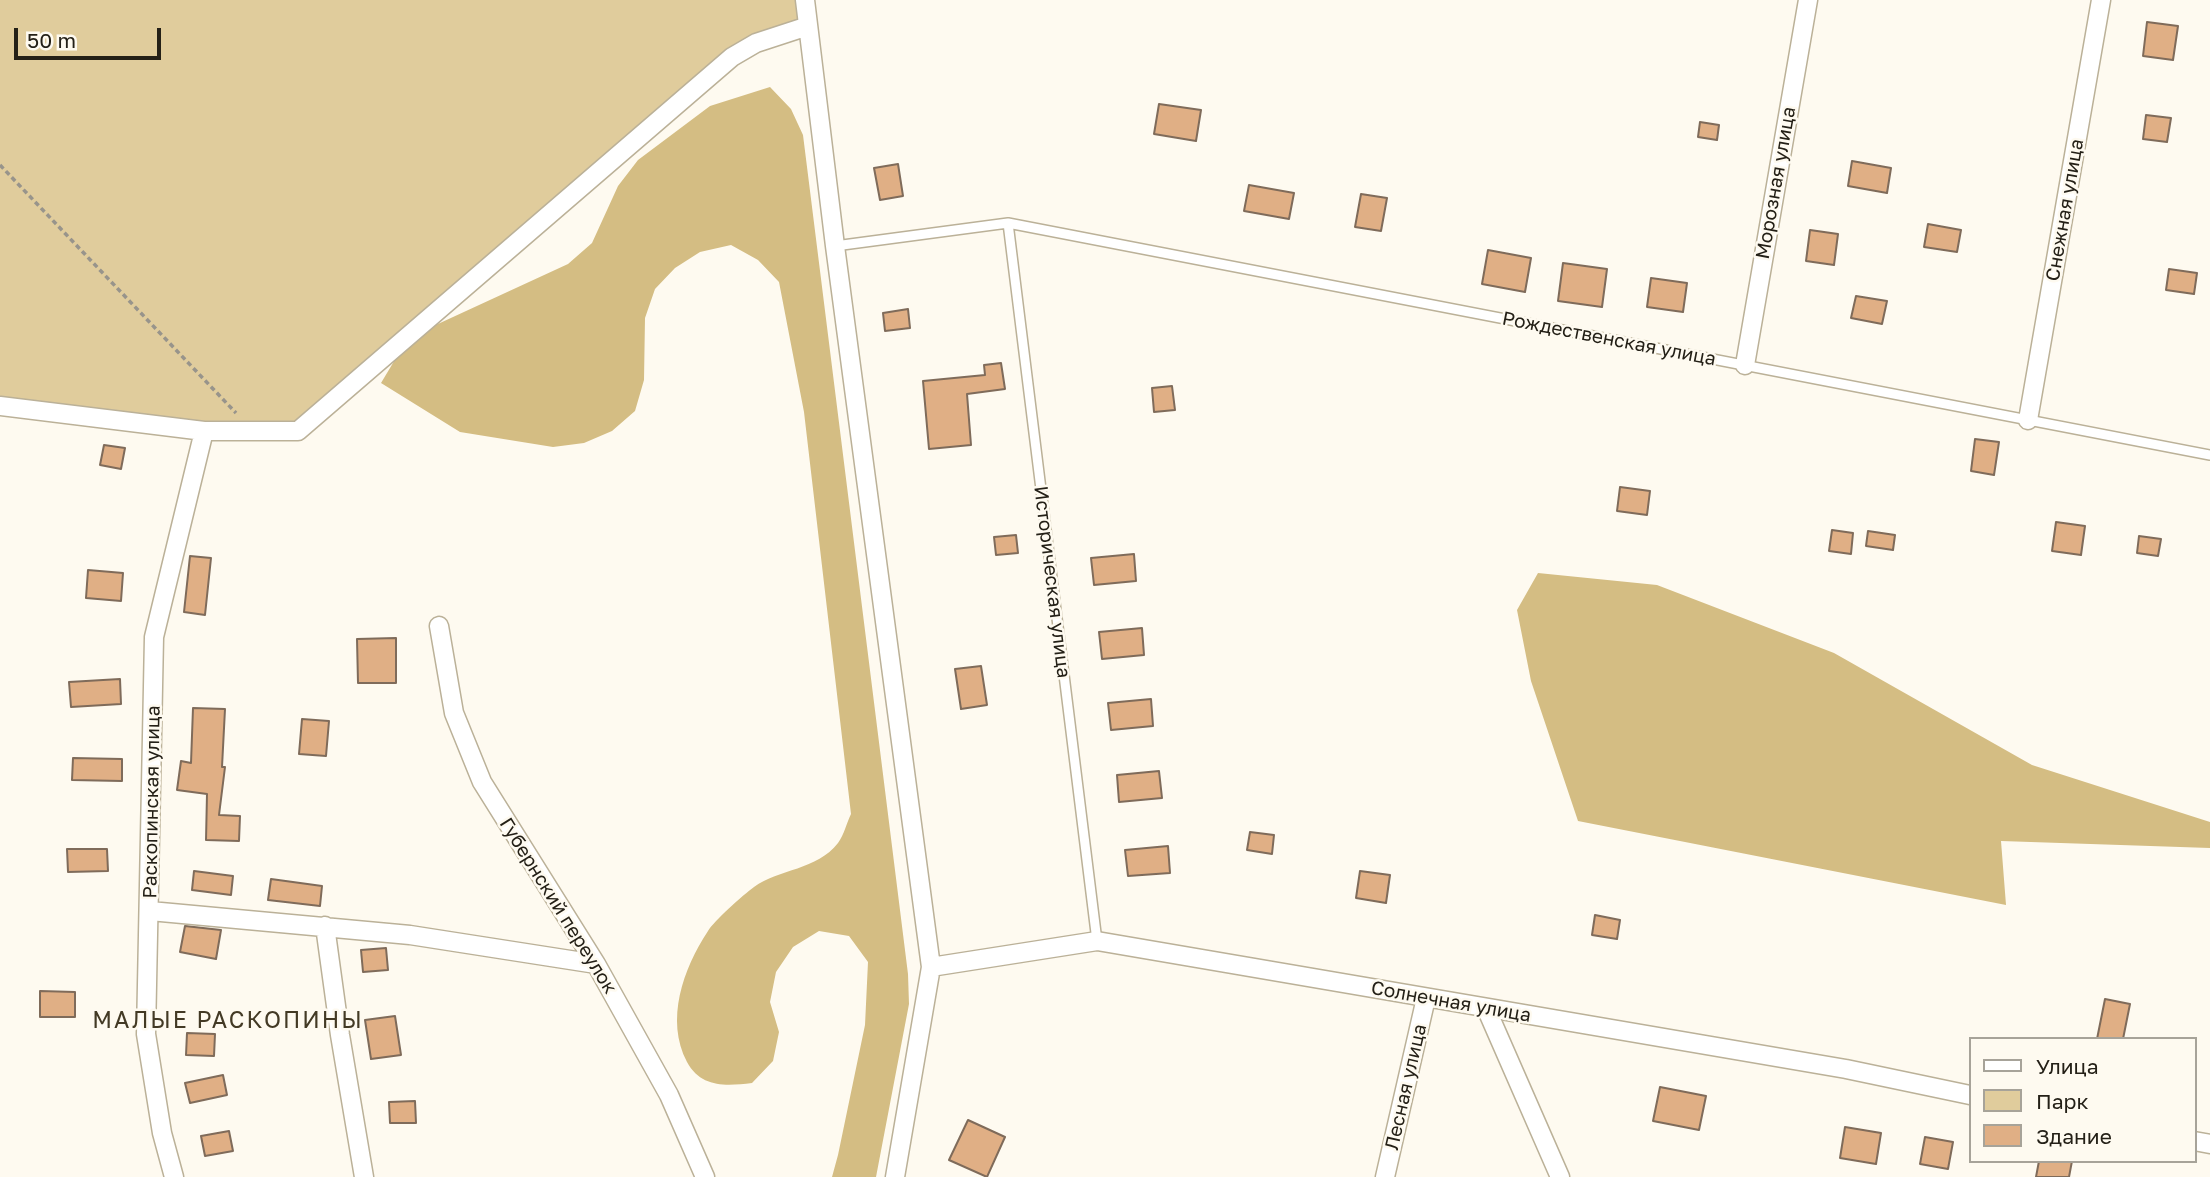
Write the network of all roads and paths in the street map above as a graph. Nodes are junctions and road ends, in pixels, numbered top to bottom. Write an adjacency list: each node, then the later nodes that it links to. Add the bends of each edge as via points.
1 (805, 0): 4 (street)
2 (1808, 0): 8 (street, Морозная улица)
3 (2101, 0): 10 (street, Снежная улица)
4 (807, 26): 7 (street); 11 (street, via 756,43 732,57 298,431)
5 (0, 165): 11 (path)
6 (1008, 223): 7 (lane, Рождественская улица); 8 (lane, Рождественская улица); 17 (lane, Историческая улица)
7 (835, 246): 19 (street)
8 (1745, 365): 10 (lane, Рождественская улица)
9 (0, 406): 12 (street)
10 (2028, 420): 13 (lane, Рождественская улица)
11 (252, 430): 12 (street)
12 (204, 431): 15 (street, Раскопинская улица, via 154,638)
13 (2210, 455)
14 (439, 626): 18 (street, Губернский переулок, via 454,713 482,782)
15 (150, 912): 16 (street); 23 (street, Раскопинская улица, via 146,1034)
16 (325, 926): 18 (street); 24 (street)
17 (1097, 941): 19 (street, Солнечная улица); 20 (street, Солнечная улица)
18 (596, 964): 25 (street, Губернский переулок, via 669,1095)
19 (932, 967): 26 (street)
20 (1426, 998): 21 (street, Солнечная улица); 27 (street, Лесная улица)
21 (1486, 1008): 22 (street, Солнечная улица, via 1846,1069); 28 (street)
22 (1968, 1095)
23 (174, 1177)
24 (364, 1177)
25 (705, 1177)
26 (895, 1177)
27 (1385, 1177)
28 (1560, 1177)

